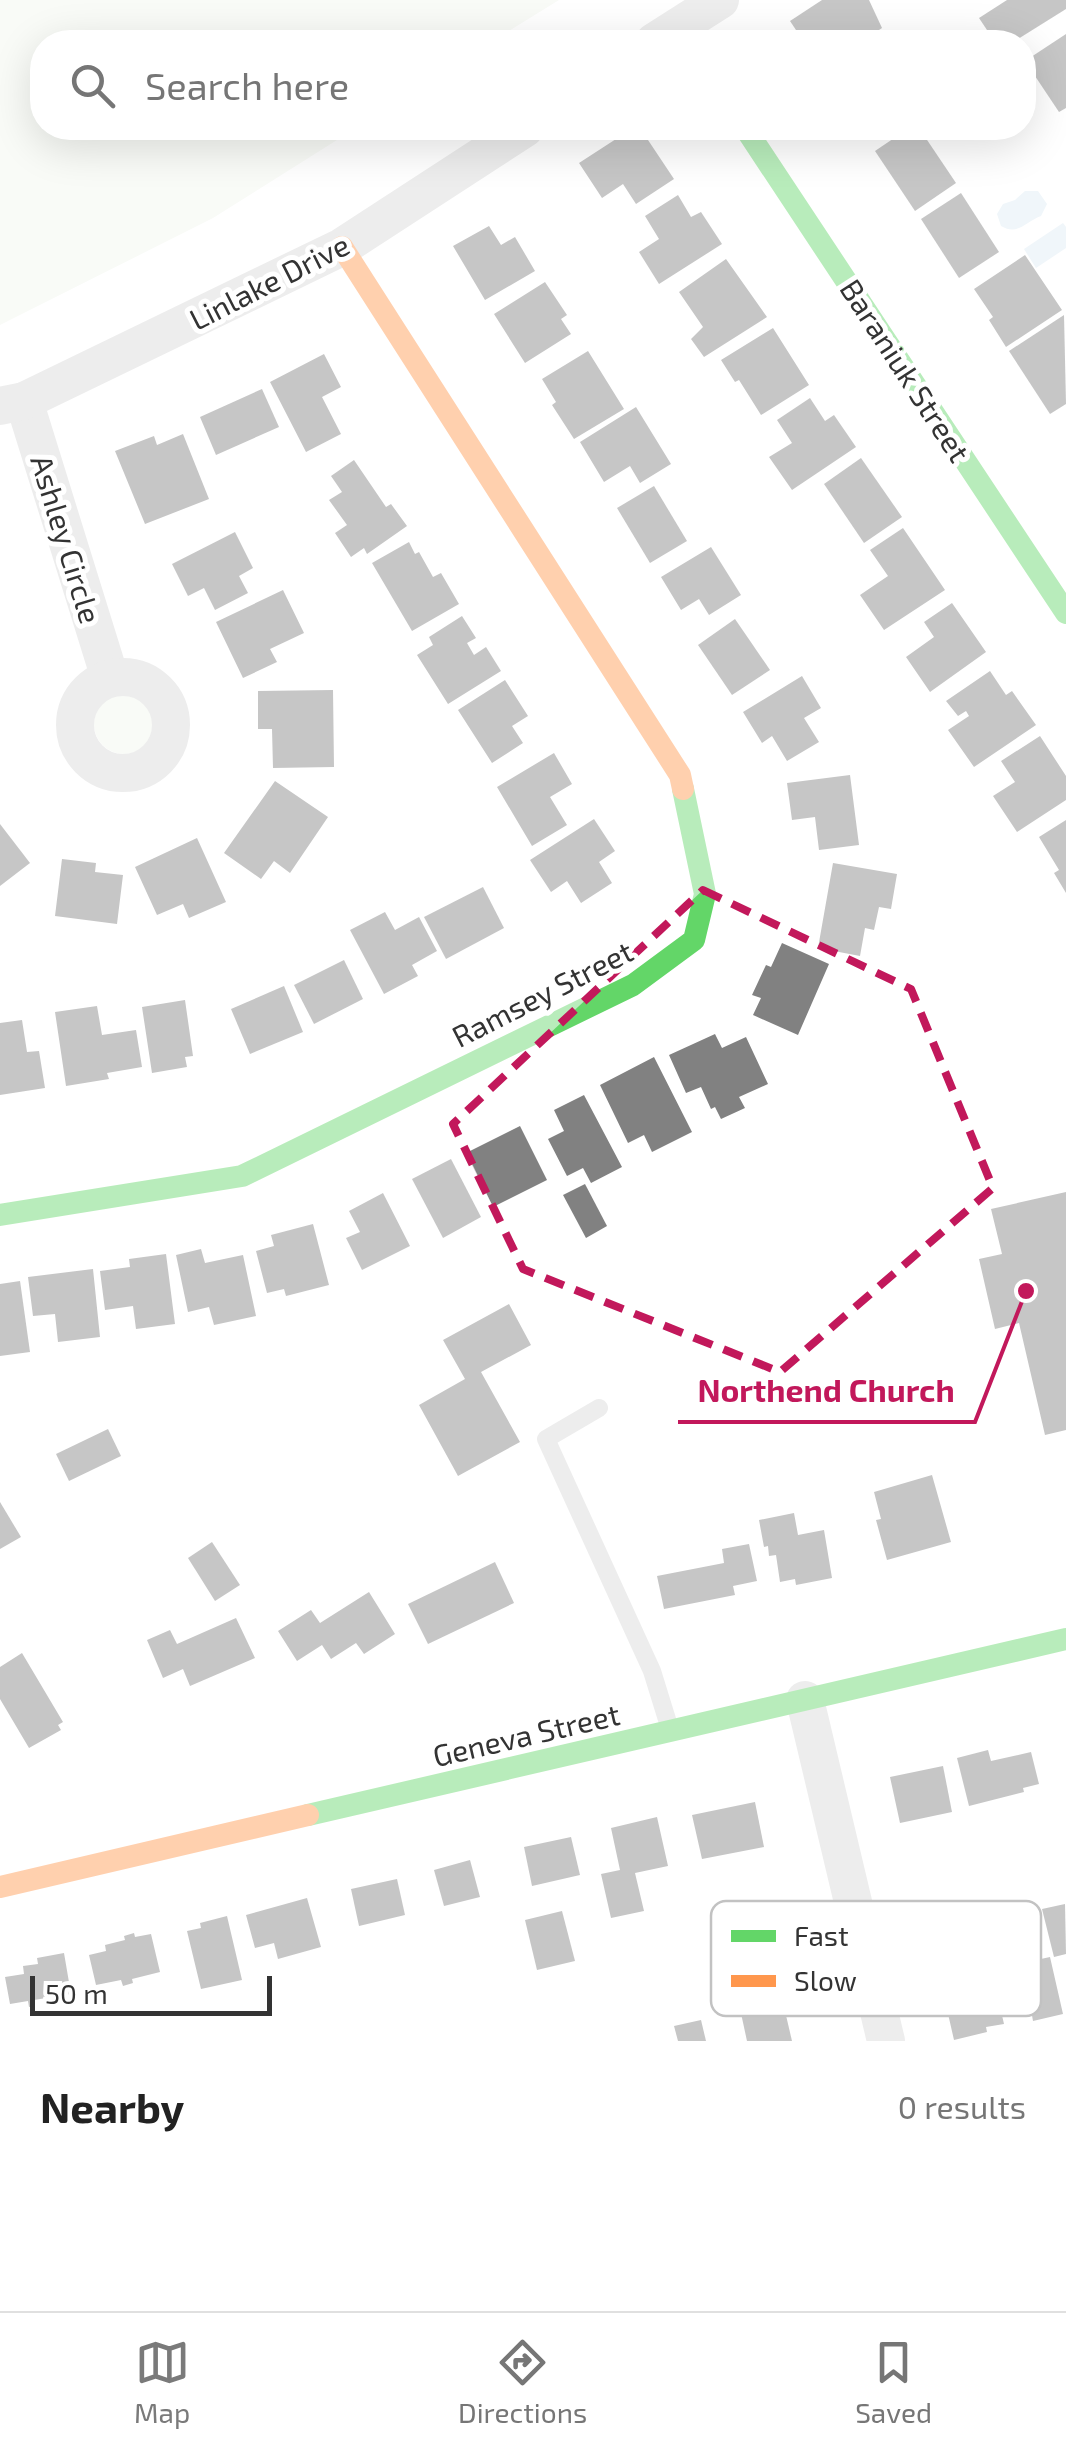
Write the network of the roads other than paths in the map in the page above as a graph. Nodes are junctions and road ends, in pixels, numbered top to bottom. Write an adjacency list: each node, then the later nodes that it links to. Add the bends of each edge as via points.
1 (720, 0): 2 (street)
2 (683, 30)
3 (506, 140): 5 (street, Linlake Drive)
4 (753, 140): 7 (street, Baraniuk Street)
5 (342, 247): 6 (street, Linlake Drive); 9 (street, Ramsey Street, via 680,775 706,894 694,940 632,985 242,1176)
6 (12, 403): 8 (street, Ashley Circle)
7 (1066, 613)
8 (110, 678)
9 (0, 1215)
10 (599, 1408): 13 (lane, via 546,1439 652,1670)
11 (1066, 1639): 12 (street, Geneva Street)
12 (805, 1700): 13 (street, Geneva Street); 15 (street)
13 (670, 1731): 14 (street, Geneva Street)
14 (0, 1888)
15 (853, 1901)
16 (880, 2016): 17 (street)
17 (886, 2041)

